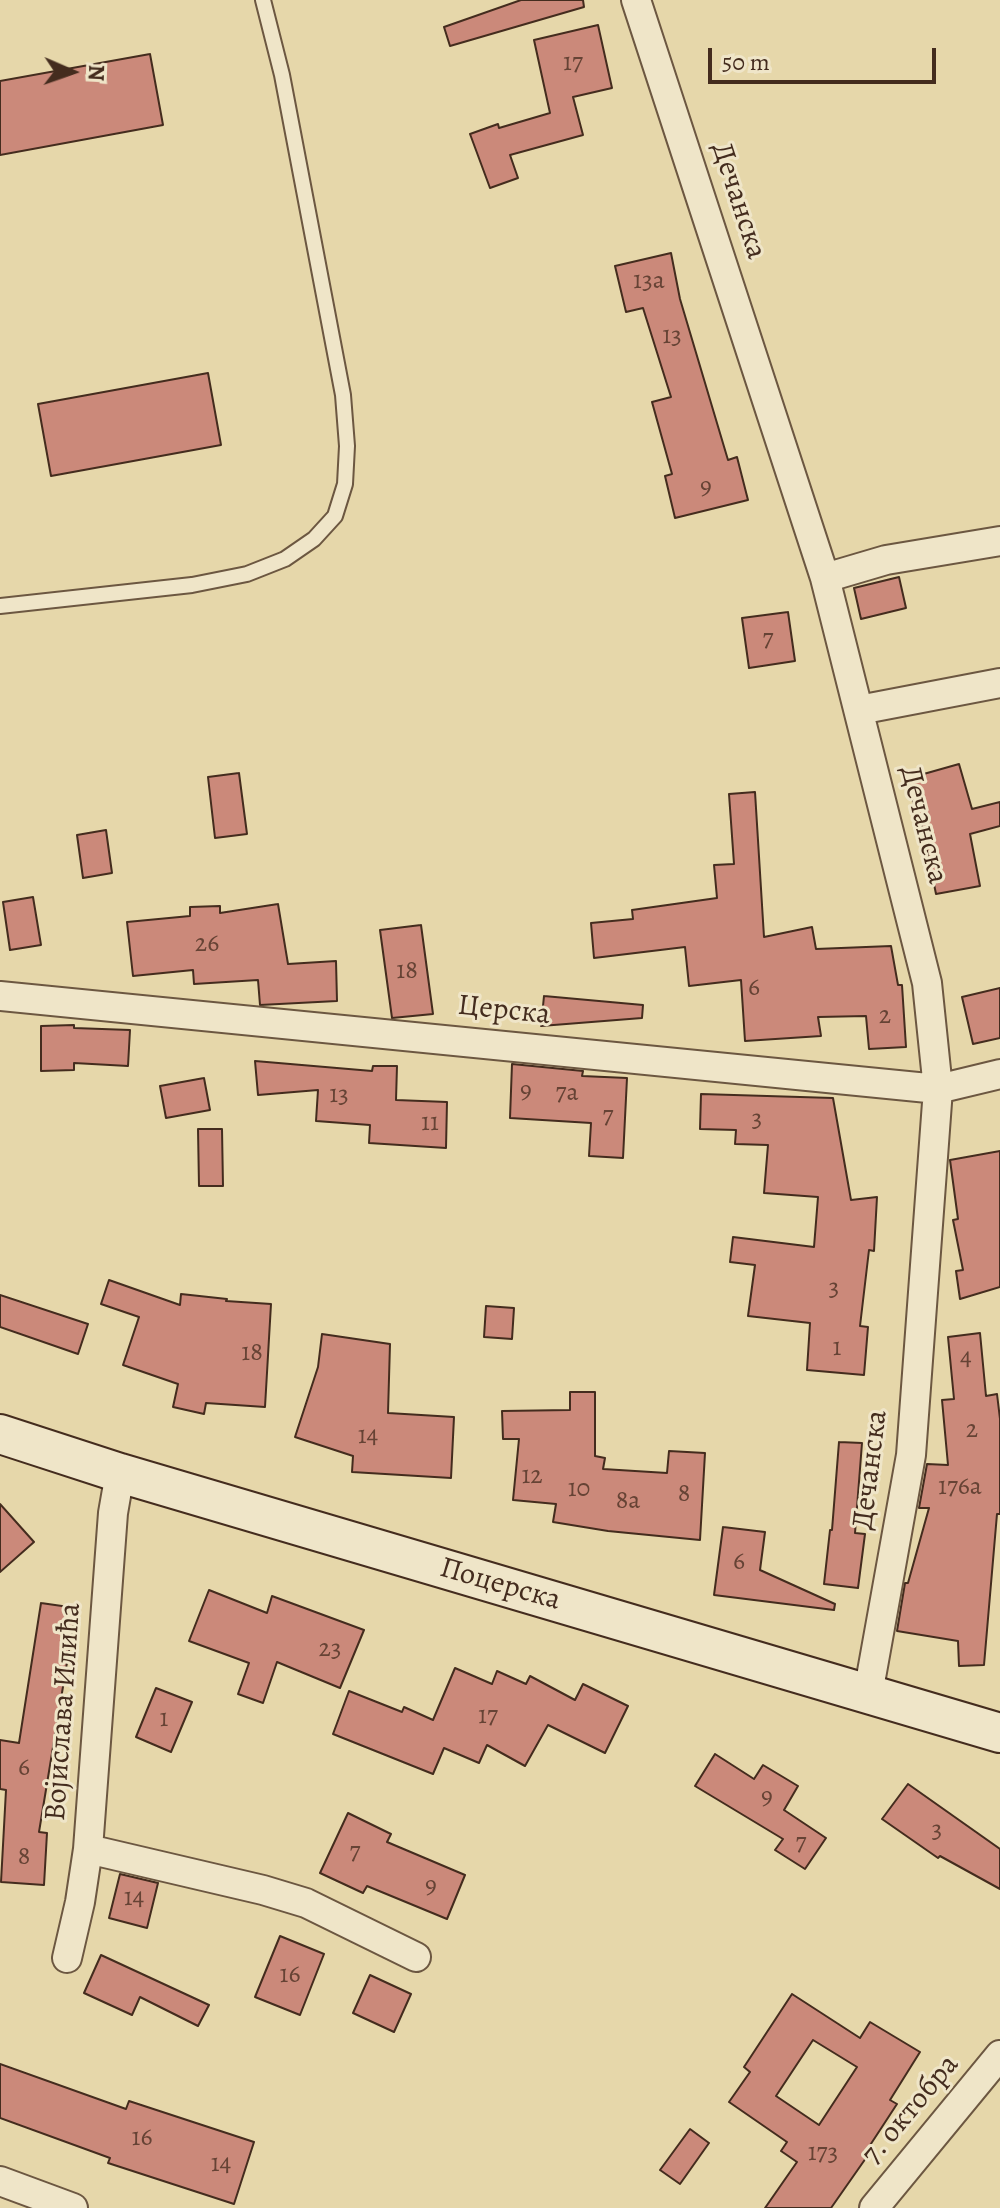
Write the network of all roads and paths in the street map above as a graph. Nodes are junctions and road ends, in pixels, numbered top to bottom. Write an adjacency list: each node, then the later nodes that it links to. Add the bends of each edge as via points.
1 (263, 0): 5 (lane, via 343,395 345,484 335,516 285,559 247,574)
2 (636, 0): 4 (street, Дечанска)
3 (1000, 541): 4 (street, via 886,560)
4 (825, 578): 7 (street, Дечанска)
5 (0, 606)
6 (1000, 683): 7 (street)
7 (859, 710): 10 (street, Дечанска, via 927,983)
8 (0, 996): 10 (street, Церска)
9 (1000, 1074): 10 (street, Церска)
10 (938, 1089): 13 (street, Дечанска, via 911,1455)
11 (0, 1434): 12 (main road, Поцерска)
12 (120, 1473): 13 (main road, Поцерска); 15 (street, Војислава Илића)
13 (868, 1694): 14 (main road, Поцерска)
14 (1000, 1733)
15 (88, 1849): 16 (street, Војислава Илића, via 306,1903); 17 (street)
16 (416, 1957)
17 (67, 1958)
18 (1000, 2055): 21 (street, 7. октобра)
19 (0, 2181): 20 (street)
20 (73, 2208)
21 (874, 2208)

